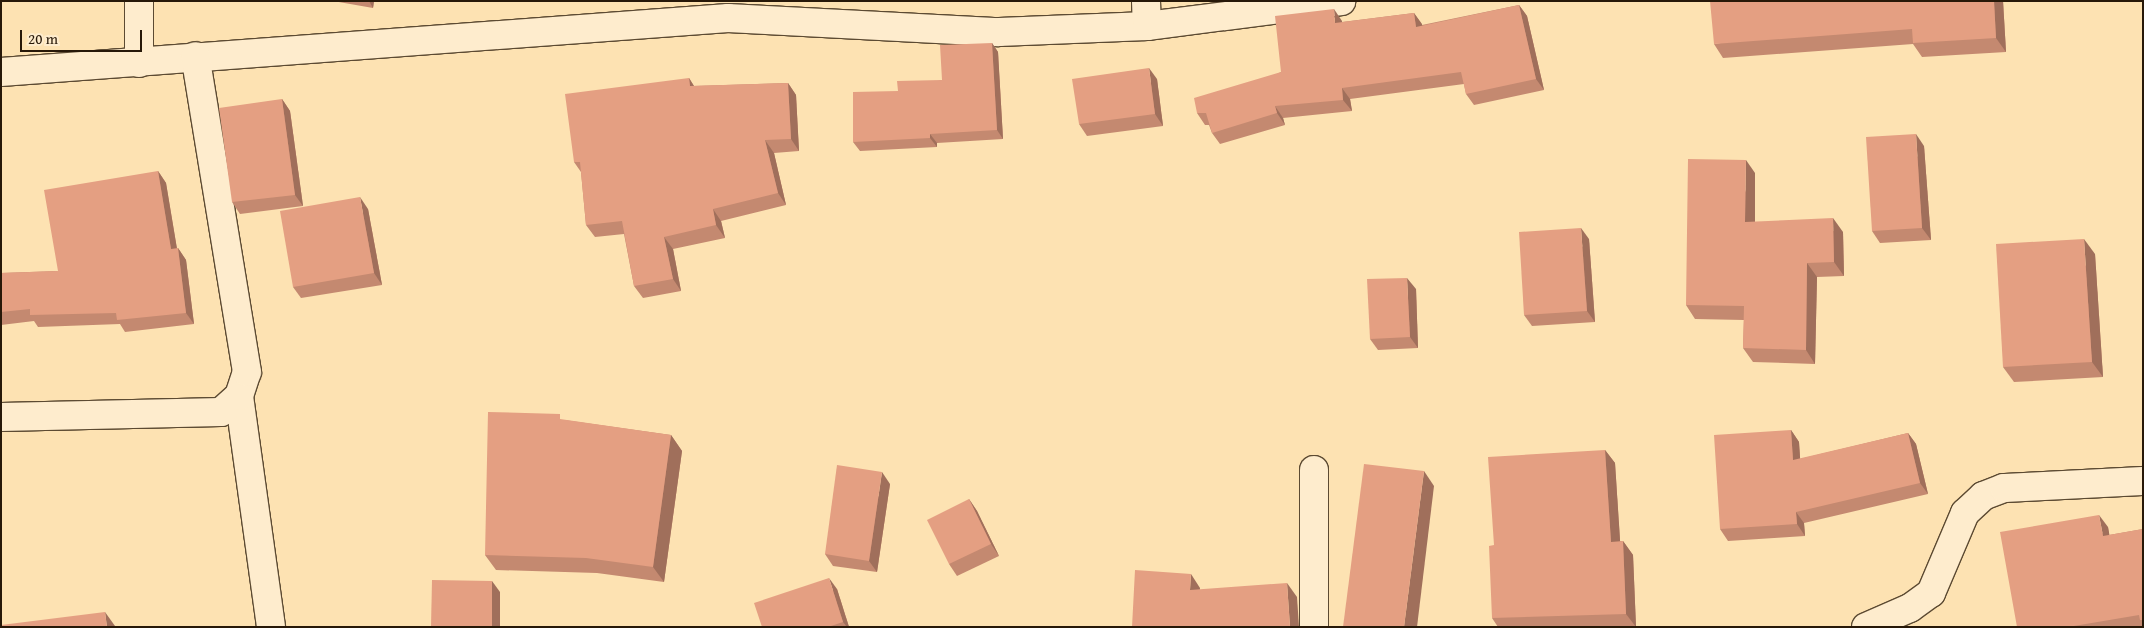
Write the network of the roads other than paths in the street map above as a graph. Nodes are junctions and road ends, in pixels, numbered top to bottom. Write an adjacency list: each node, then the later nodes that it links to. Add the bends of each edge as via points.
1 (139, 1): 6 (street)
2 (1341, 1): 4 (street)
3 (728, 10): 4 (street, via 999,32); 5 (street)
4 (1147, 14)
5 (195, 56): 6 (street); 8 (street, via 247,372)
6 (139, 63): 7 (street)
7 (1, 72)
8 (239, 396): 9 (street, via 221,412); 12 (street)
9 (1, 417)
10 (1314, 470): 13 (street)
11 (2143, 481): 14 (street, via 2004,488 1984,496 1965,513 1931,593 1910,608)
12 (271, 627)
13 (1314, 627)
14 (1866, 627)

